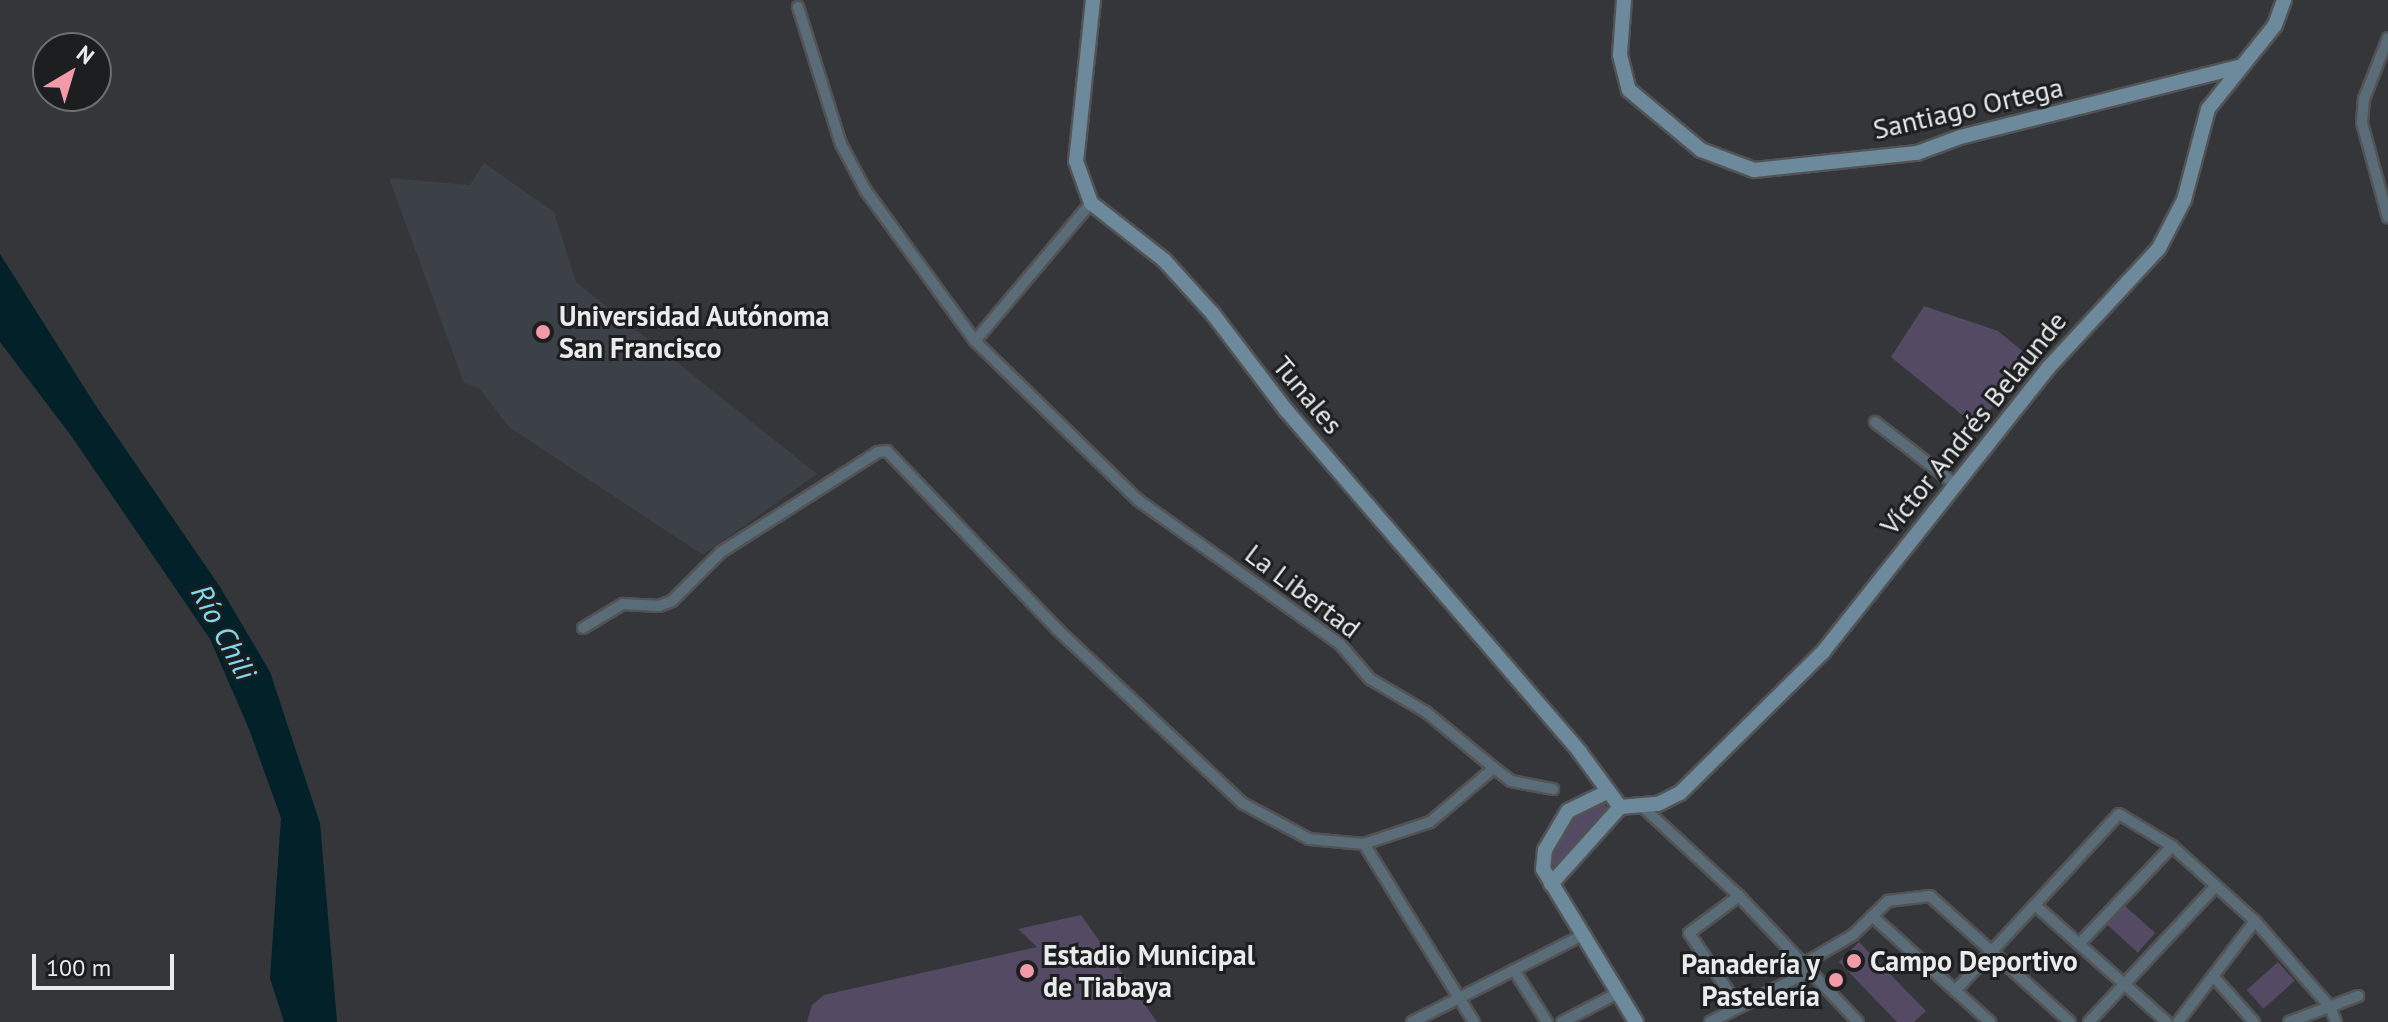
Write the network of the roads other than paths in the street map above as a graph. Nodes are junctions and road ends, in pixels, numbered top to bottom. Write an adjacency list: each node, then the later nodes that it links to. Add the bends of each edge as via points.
1 (1093, 0): 7 (street, via 1076,161)
2 (1624, 0): 6 (street, Santiago Ortega, via 1620,55 1629,90 1701,150 1754,170 1917,153 1960,137)
3 (2284, 0): 6 (street, Víctor Andrés Belaunde, via 2275,25)
4 (798, 7): 9 (street, La Libertad, via 841,144 866,191)
5 (2388, 38): 8 (street, via 2364,99 2362,123)
6 (2239, 67): 11 (street, Víctor Andrés Belaunde, via 2208,109 2184,200 2164,242 2093,316)
7 (1091, 203): 9 (street); 15 (street, Tunales, via 1164,260 1213,314 1277,399 1579,751)
8 (2388, 218)
9 (975, 341): 13 (street, La Libertad, via 1138,500 1340,644 1370,679 1426,712)
10 (1875, 422): 11 (street)
11 (1955, 484): 17 (street, Víctor Andrés Belaunde, via 1812,663 1706,771 1680,793)
12 (583, 628): 18 (street, via 623,604 672,601 721,552 887,451 1057,629 1242,803 1295,834)
13 (1494, 768): 14 (street, La Libertad, via 1511,781); 18 (street, via 1430,822)
14 (1553, 789)
15 (1607, 792): 16 (street, Tunales); 20 (street, via 1564,816 1545,850 1543,869)
16 (1620, 807): 17 (street, Víctor Andrés Belaunde); 20 (street)
17 (1643, 807): 22 (street)
18 (1364, 844): 36 (street)
19 (2172, 846): 21 (street); 23 (street, via 2119,814); 27 (street)
20 (1551, 884): 26 (street)
21 (2216, 886): 25 (street); 32 (street)
22 (1739, 896): 29 (street); 37 (street, via 1689,933)
23 (2035, 905): 27 (street); 28 (street)
24 (1872, 916): 28 (street, via 1888,901 1930,896); 29 (street); 33 (street)
25 (2255, 921): 31 (street); 38 (street)
26 (1583, 935): 30 (street); 34 (street)
27 (2079, 944): 32 (street)
28 (1992, 952): 33 (street); 47 (street)
29 (1809, 966): 37 (street); 45 (street)
30 (1514, 970): 36 (street); 41 (street)
31 (2213, 976): 50 (street); 51 (street)
32 (2125, 984): 48 (street); 49 (street)
33 (1955, 991): 46 (street)
34 (1618, 993): 42 (street); 43 (street)
35 (2358, 996): 38 (street)
36 (1459, 998): 39 (street); 40 (street)
37 (1739, 1007): 44 (street)
38 (2330, 1007): 52 (street); 53 (street)
39 (1412, 1022)
40 (1474, 1022)
41 (1547, 1022)
42 (1562, 1022)
43 (1636, 1022)
44 (1710, 1022)
45 (1858, 1022)
46 (1990, 1022)
47 (2070, 1022)
48 (2089, 1022)
49 (2167, 1022)
50 (2178, 1022)
51 (2254, 1022)
52 (2289, 1022)
53 (2336, 1022)

